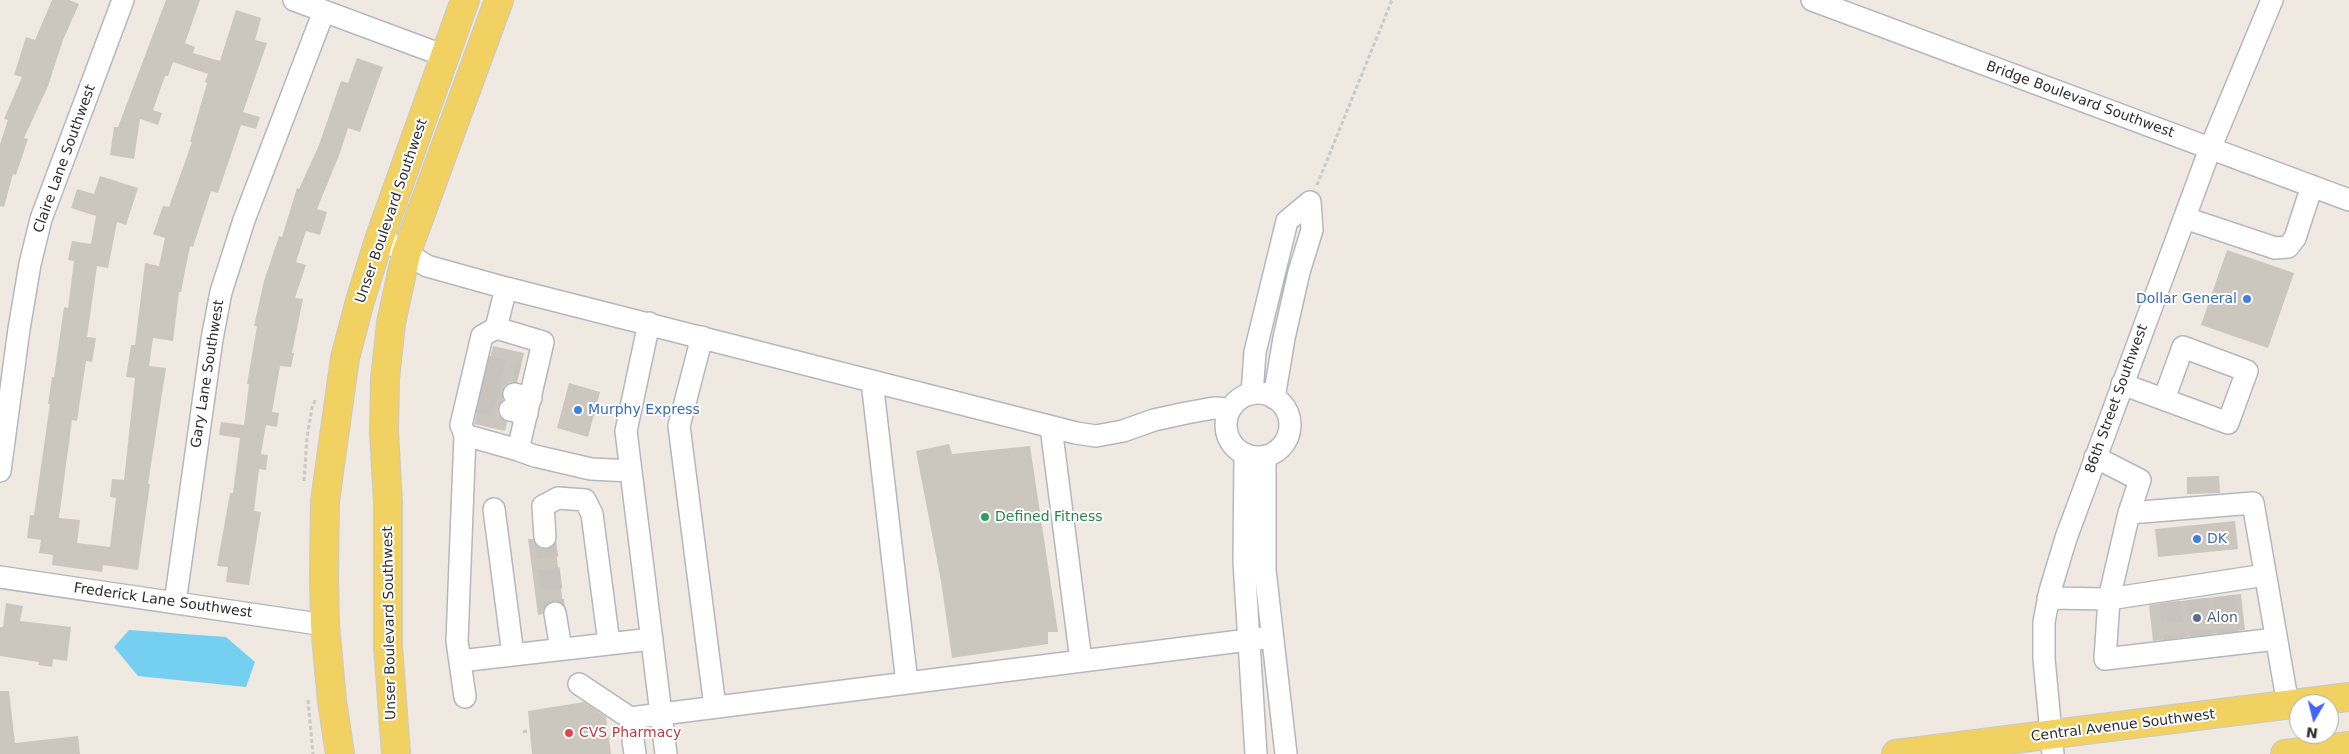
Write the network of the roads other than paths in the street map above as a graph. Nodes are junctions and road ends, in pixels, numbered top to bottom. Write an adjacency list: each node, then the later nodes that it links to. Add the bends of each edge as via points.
1 (123, 0): 30 (street, Claire Lane Southwest, via 41,219 19,329)
2 (294, 0): 7 (street)
3 (465, 0): 8 (main road, Unser Boulevard Southwest)
4 (499, 0): 14 (main road, Unser Boulevard Southwest)
5 (1812, 0): 9 (street, Bridge Boulevard Southwest)
6 (2272, 0): 9 (street, 86th Street Southwest)
7 (324, 11): 8 (street); 39 (street, Gary Lane Southwest, via 244,220 222,292 212,339)
8 (445, 56): 13 (main road, Unser Boulevard Southwest)
9 (2210, 149): 10 (street, Bridge Boulevard Southwest); 12 (street, 86th Street Southwest)
10 (2312, 186): 11 (street, Bridge Boulevard Southwest); 12 (street, via 2295,238 2288,247 2275,248)
11 (2349, 200)
12 (2184, 218): 20 (street, 86th Street Southwest)
13 (380, 237): 14 (street); 41 (main road, Unser Boulevard Southwest, via 345,358 336,414 325,501)
14 (406, 254): 15 (street, via 428,266); 62 (main road, Unser Boulevard Southwest, via 391,323 385,379 388,646)
15 (506, 288): 16 (street); 17 (street)
16 (649, 323): 18 (street); 31 (street, via 626,431)
17 (496, 328): 26 (street, via 482,336 475,383 461,425); 27 (street, via 543,342 523,395)
18 (702, 337): 19 (street); 56 (street, via 679,426)
19 (872, 381): 25 (street); 51 (street)
20 (2122, 384): 23 (street); 29 (street, 86th Street Southwest)
21 (1252, 394): 22 (street); 22 (street, via 1255,352 1287,221 1310,202 1312,230 1284,338); 24 (street, via 1236,402)
22 (1274, 398): 28 (street, via 1286,409 1290,425 1288,435 1275,452)
23 (2164, 399)
24 (1228, 417): 25 (street, via 1214,408 1096,436); 28 (street, via 1231,442)
25 (1051, 427): 50 (street)
26 (464, 435): 27 (street); 49 (street, via 457,641)
27 (518, 450): 31 (street, via 591,469)
28 (1255, 455): 42 (street); 45 (street, via 1244,562)
29 (2095, 457): 33 (street, via 2140,480); 37 (street, 86th Street Southwest)
30 (0, 471)
31 (631, 471): 43 (street)
32 (494, 509): 48 (street)
33 (2129, 513): 35 (street, via 2253,503); 38 (street)
34 (545, 537): 46 (street, via 544,506 558,498 585,500 592,514)
35 (2265, 575): 38 (street, via 2223,589); 44 (street)
36 (0, 577): 39 (street, Frederick Lane Southwest)
37 (2048, 598): 38 (street); 59 (street, 86th Street Southwest, via 2044,658)
38 (2109, 599): 44 (street, via 2105,659 2175,645 2229,639)
39 (175, 603): 41 (street, Frederick Lane Southwest)
40 (554, 612): 47 (street)
41 (325, 625): 61 (main road, Unser Boulevard Southwest)
42 (1272, 637): 45 (street); 66 (street)
43 (652, 639): 46 (street); 57 (street)
44 (2276, 639): 55 (street)
45 (1248, 640): 50 (street); 65 (street)
46 (604, 644): 47 (street)
47 (561, 649): 48 (street)
48 (513, 655): 49 (street)
49 (460, 661): 53 (street)
50 (1081, 661): 51 (street)
51 (907, 683): 56 (street)
52 (579, 684): 58 (street)
53 (465, 697)
54 (2349, 698): 55 (main road, Central Avenue Southwest)
55 (2288, 705): 59 (main road, Central Avenue Southwest)
56 (715, 707): 57 (street)
57 (661, 714): 58 (street); 64 (street)
58 (630, 718): 63 (street)
59 (2052, 745): 67 (main road, Central Avenue Southwest)
60 (2349, 746): 68 (main road)
61 (340, 754)
62 (396, 754)
63 (635, 754)
64 (666, 754)
65 (1256, 754)
66 (1286, 754)
67 (1896, 754)
68 (2285, 754)

